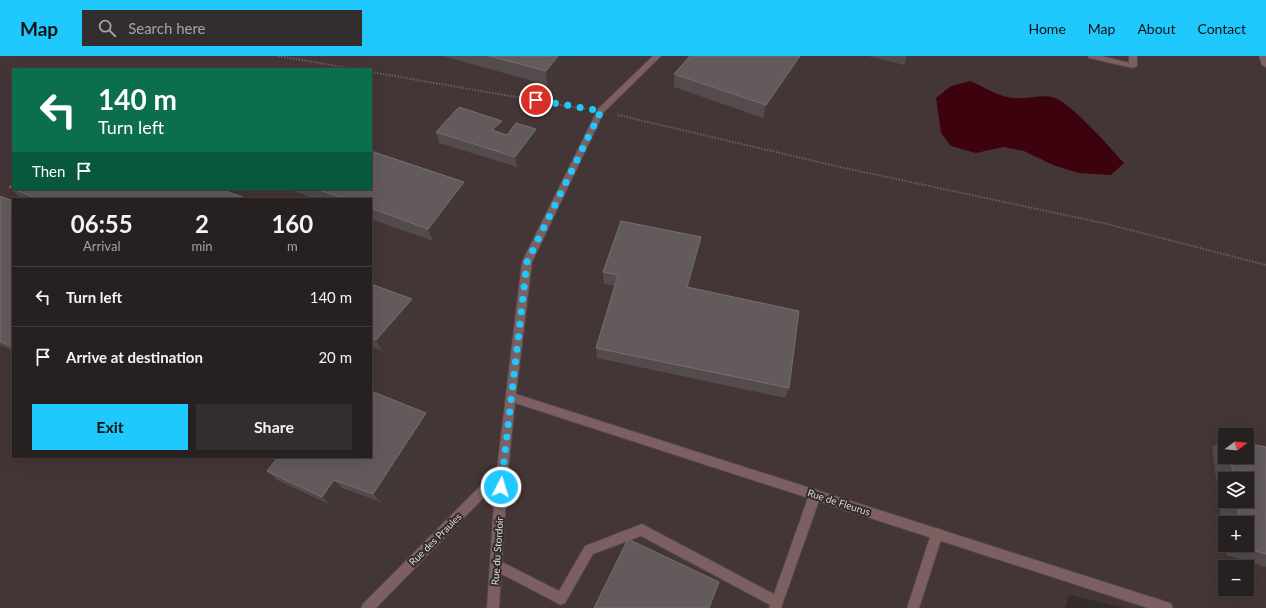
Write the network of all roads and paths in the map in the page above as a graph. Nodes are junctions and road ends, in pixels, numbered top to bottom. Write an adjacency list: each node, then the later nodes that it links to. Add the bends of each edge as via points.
1 (278, 56): 7 (path)
2 (657, 56): 9 (street, Rue du Stordoir)
3 (1092, 56): 4 (street, via 1133,66)
4 (1133, 56)
5 (1264, 56): 6 (street)
6 (1266, 65)
7 (348, 68)
8 (372, 72): 9 (path)
9 (601, 111): 10 (path, via 840,167 1103,223); 11 (street, Rue du Stordoir, via 527,262)
10 (1266, 265)
11 (511, 397): 12 (street, Rue du Stordoir); 13 (street, Rue de Fleurus)
12 (502, 471): 15 (street, Rue du Stordoir); 17 (street, Rue des Praules)
13 (815, 495): 14 (street, Rue de Fleurus); 16 (street)
14 (937, 534): 19 (street); 20 (street, Rue de Fleurus)
15 (496, 565): 16 (street, via 561,599 589,550 642,530); 18 (street, Rue du Stordoir)
16 (776, 605)
17 (367, 608)
18 (492, 608)
19 (913, 608)
20 (1167, 608)

